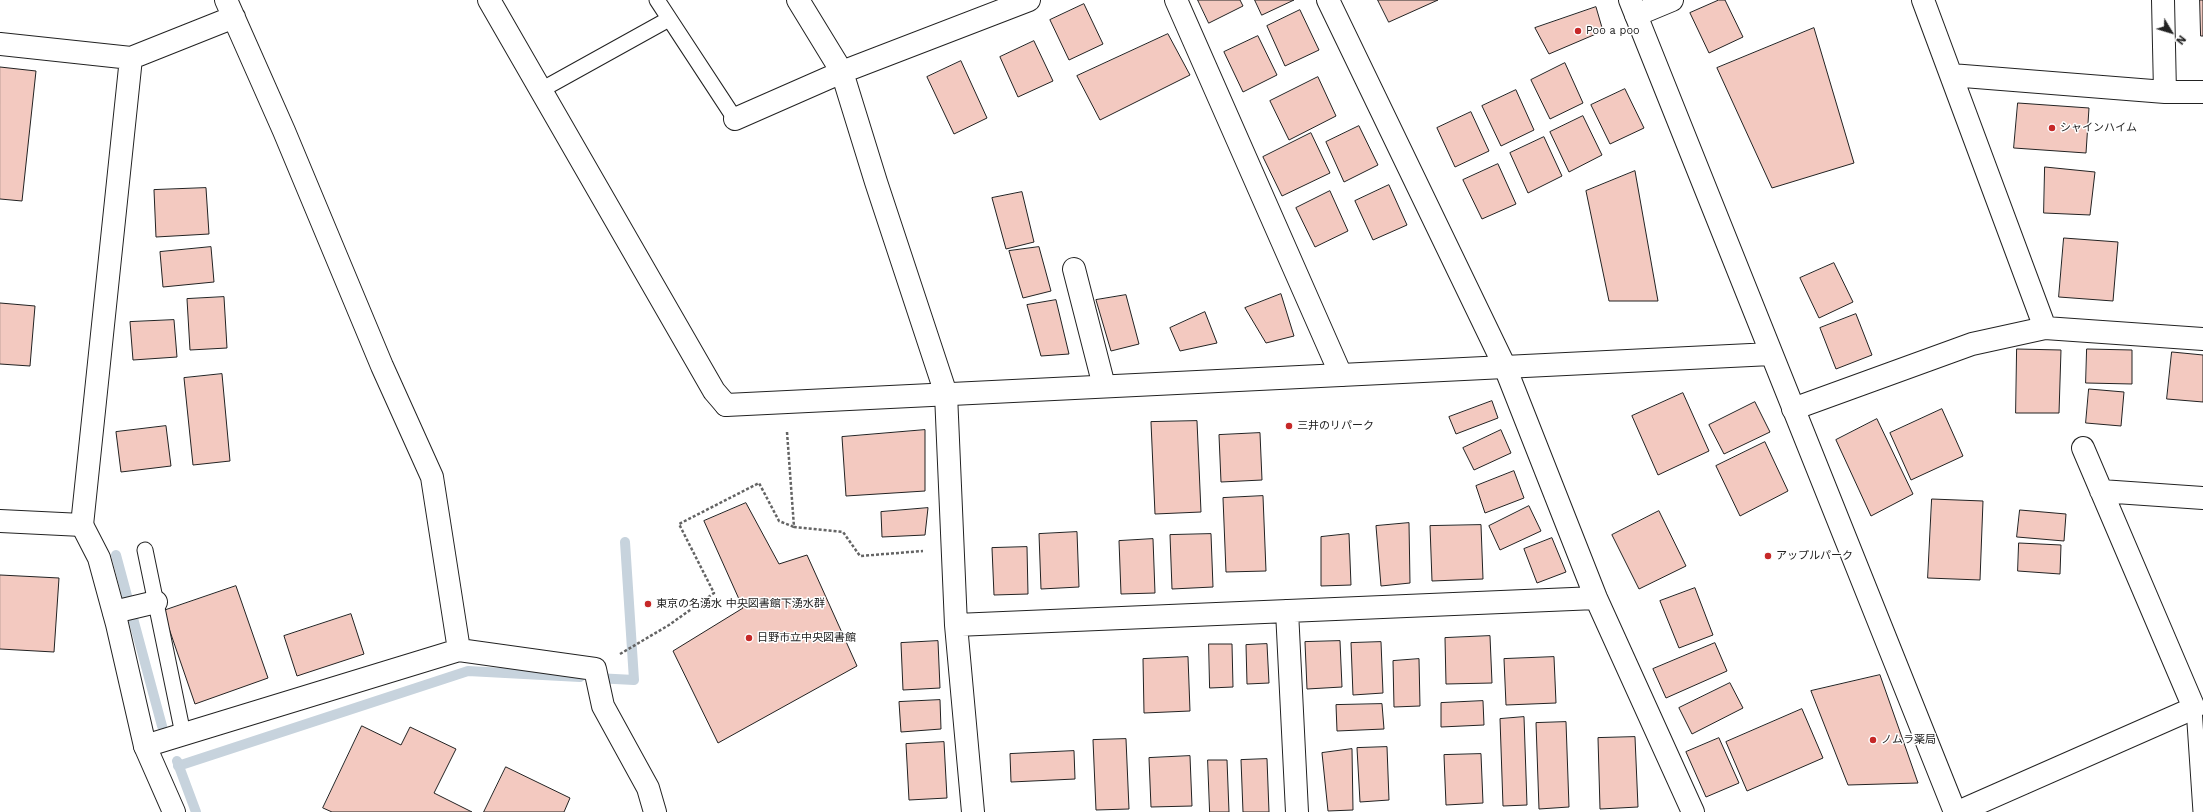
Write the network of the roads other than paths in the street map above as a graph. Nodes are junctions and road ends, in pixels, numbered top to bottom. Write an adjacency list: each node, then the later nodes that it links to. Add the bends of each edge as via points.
1 (489, 0): 17 (street)
2 (657, 0): 12 (lane)
3 (798, 0): 15 (street)
4 (1028, 0): 15 (street)
5 (1176, 0): 26 (street)
6 (1328, 0): 25 (street)
7 (1672, 0): 10 (street)
8 (1923, 0): 16 (street)
9 (2163, 0): 18 (street)
10 (1633, 8): 24 (street)
11 (230, 9): 14 (street); 41 (street, via 432,477)
12 (669, 19): 17 (lane); 20 (lane)
13 (0, 44): 14 (street)
14 (131, 58): 34 (street)
15 (842, 72): 20 (street); 28 (street)
16 (1951, 75): 18 (street); 22 (street)
17 (541, 90): 28 (street, via 714,392 726,405)
18 (2165, 92): 19 (street)
19 (2203, 92)
20 (735, 119)
21 (1074, 269): 27 (street)
22 (2045, 328): 23 (street); 29 (street, via 1972,344)
23 (2203, 339)
24 (1771, 354): 25 (street); 29 (street)
25 (1505, 367): 26 (street); 36 (street)
26 (1340, 375): 27 (street)
27 (1104, 386): 28 (street)
28 (946, 394): 40 (street)
29 (1793, 410): 50 (street)
30 (2083, 448): 31 (street)
31 (2101, 491): 32 (street); 42 (street)
32 (2203, 498)
33 (0, 521): 34 (street)
34 (82, 525): 39 (street, via 100,558)
35 (145, 550): 37 (lane)
36 (1596, 598): 38 (street); 49 (street)
37 (151, 603): 39 (street); 43 (lane)
38 (1287, 611): 40 (street); 48 (street)
39 (118, 612): 44 (street)
40 (956, 625): 47 (street)
41 (459, 650): 43 (street); 46 (street, via 596,668 603,706 648,788)
42 (2194, 708): 51 (street); 52 (lane)
43 (183, 734): 44 (street)
44 (145, 746): 45 (street)
45 (174, 812)
46 (655, 812)
47 (973, 812)
48 (1297, 812)
49 (1694, 812)
50 (1955, 812)
51 (1958, 812)
52 (2201, 812)

